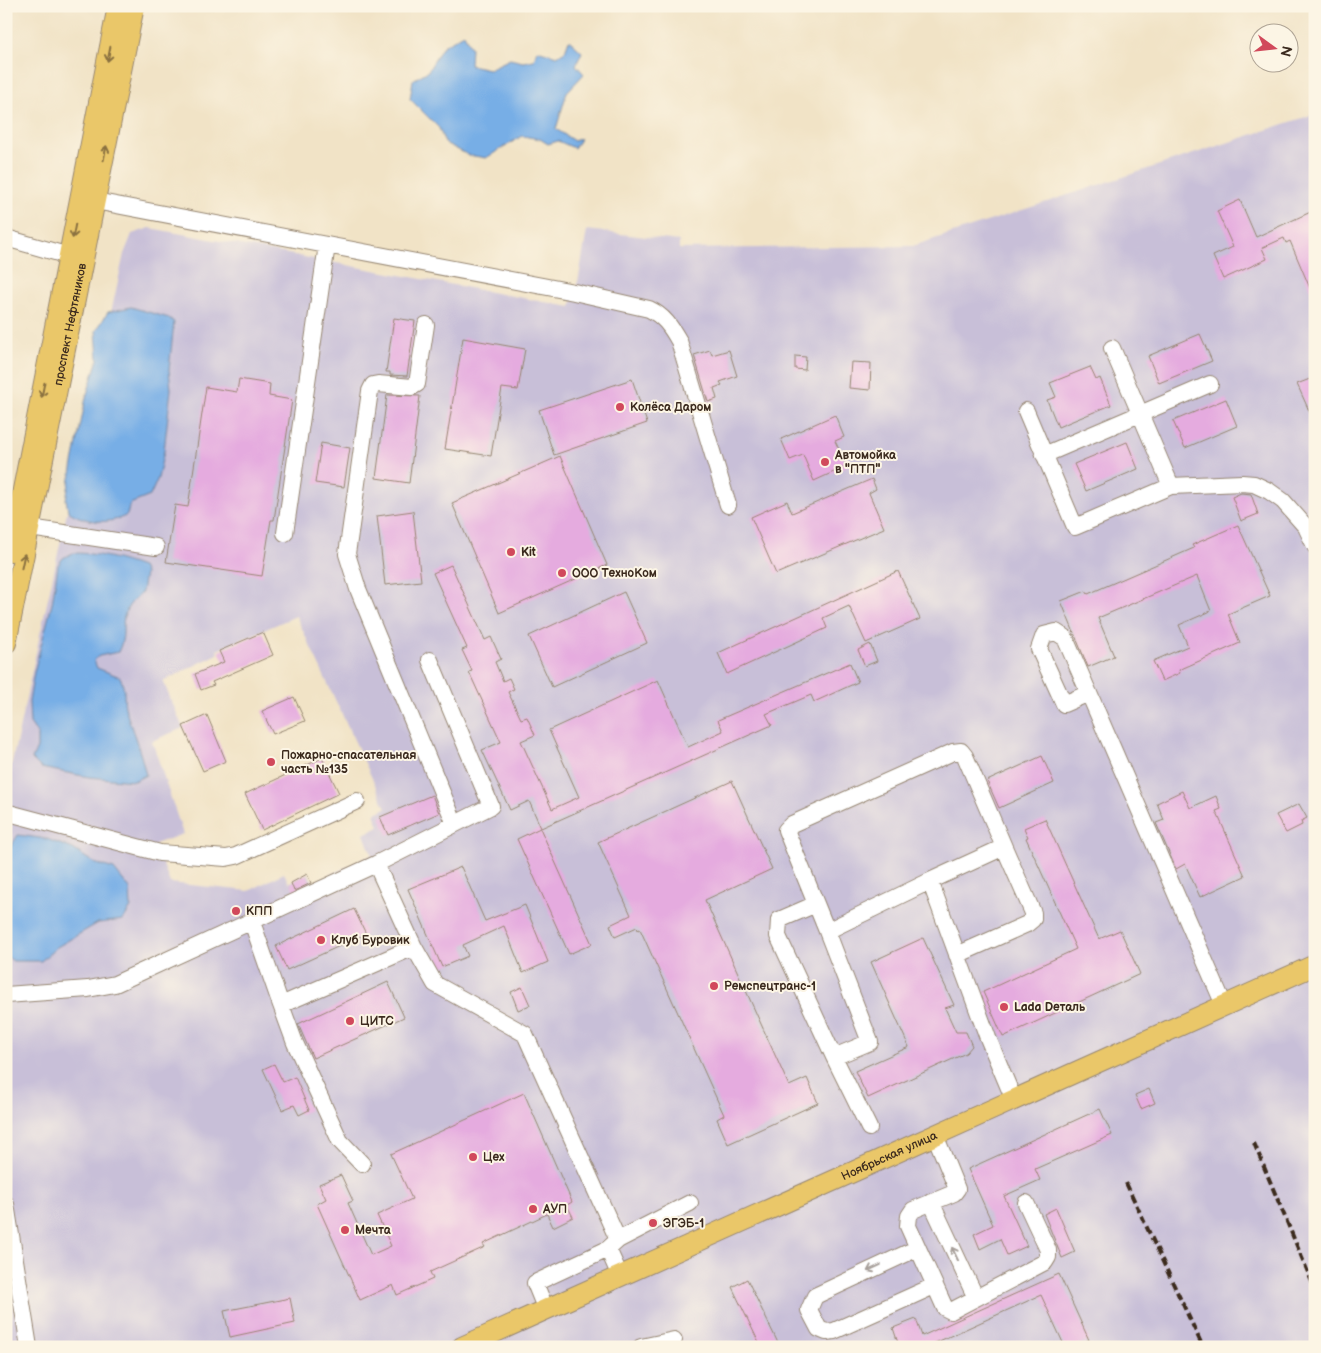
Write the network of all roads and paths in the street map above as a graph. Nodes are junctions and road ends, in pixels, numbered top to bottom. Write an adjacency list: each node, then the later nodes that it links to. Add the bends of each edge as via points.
1 (118, 6): 3 (main road, проспект Нефтяников, one-way to 3)
2 (134, 6): 3 (main road, проспект Нефтяников, one-way to 2)
3 (88, 199): 5 (street); 6 (main road, проспект Нефтяников)
4 (6, 238): 6 (street)
5 (326, 245): 14 (street, via 574,292 659,314 678,341); 16 (street)
6 (77, 258): 15 (main road, проспект Нефтяников)
7 (426, 325): 25 (street, via 417,384 412,387 378,384 370,391 348,554 358,589)
8 (1112, 348): 11 (street)
9 (1210, 384): 11 (street)
10 (1026, 412): 12 (street)
11 (1140, 414): 12 (street); 13 (street)
12 (1044, 455): 13 (street, via 1075,527)
13 (1171, 486): 17 (street, via 1254,484 1269,491 1296,514)
14 (728, 505)
15 (18, 526): 18 (street); 19 (main road, проспект Нефтяников); 20 (main road, проспект Нефтяников, one-way to 15)
16 (286, 533)
17 (1315, 546)
18 (156, 547)
19 (6, 574)
20 (6, 643)
21 (430, 660): 25 (street, via 492,806)
22 (1089, 693): 37 (street)
23 (357, 801): 24 (street, via 226,858 160,853)
24 (9, 813)
25 (455, 824): 27 (street)
26 (1004, 847): 28 (street); 29 (street, via 965,756 961,751 953,752 792,824 786,830); 33 (street, via 1034,913 1032,919)
27 (376, 864): 30 (street); 32 (street)
28 (930, 881): 31 (street); 33 (street)
29 (816, 904): 31 (street); 38 (street, via 779,920 777,929)
30 (252, 922): 35 (street, via 115,984); 36 (street)
31 (828, 931): 38 (street, via 870,1042)
32 (414, 947): 36 (street); 47 (street, via 435,984 525,1034)
33 (957, 955): 39 (street)
34 (1315, 965): 37 (main road, Ноябрьская улица)
35 (6, 995)
36 (281, 1005): 42 (street, via 340,1141)
37 (1224, 1006): 39 (main road, Ноябрьская улица)
38 (834, 1057): 40 (street)
39 (1014, 1100): 41 (main road, Ноябрьская улица)
40 (869, 1128)
41 (935, 1135): 43 (street, via 957,1189); 49 (main road, Ноябрьская улица)
42 (362, 1164)
43 (931, 1202): 48 (street, via 913,1210 909,1216 908,1226); 51 (street, one-way to 43)
44 (690, 1203): 47 (street)
45 (1026, 1203): 51 (street, via 1048,1250 1048,1257 1045,1262)
46 (6, 1204): 54 (street)
47 (613, 1244): 49 (street); 52 (street, via 535,1283)
48 (918, 1248): 50 (street); 50 (street, one-way to 50, via 814,1296 809,1310 819,1329 834,1331)
49 (620, 1276): 52 (main road, Ноябрьская улица)
50 (934, 1286): 51 (street, via 942,1303 951,1311)
51 (976, 1298)
52 (546, 1310): 55 (main road, Ноябрьская улица)
53 (674, 1340): 56 (street)
54 (29, 1347)
55 (462, 1347)
56 (641, 1347)

